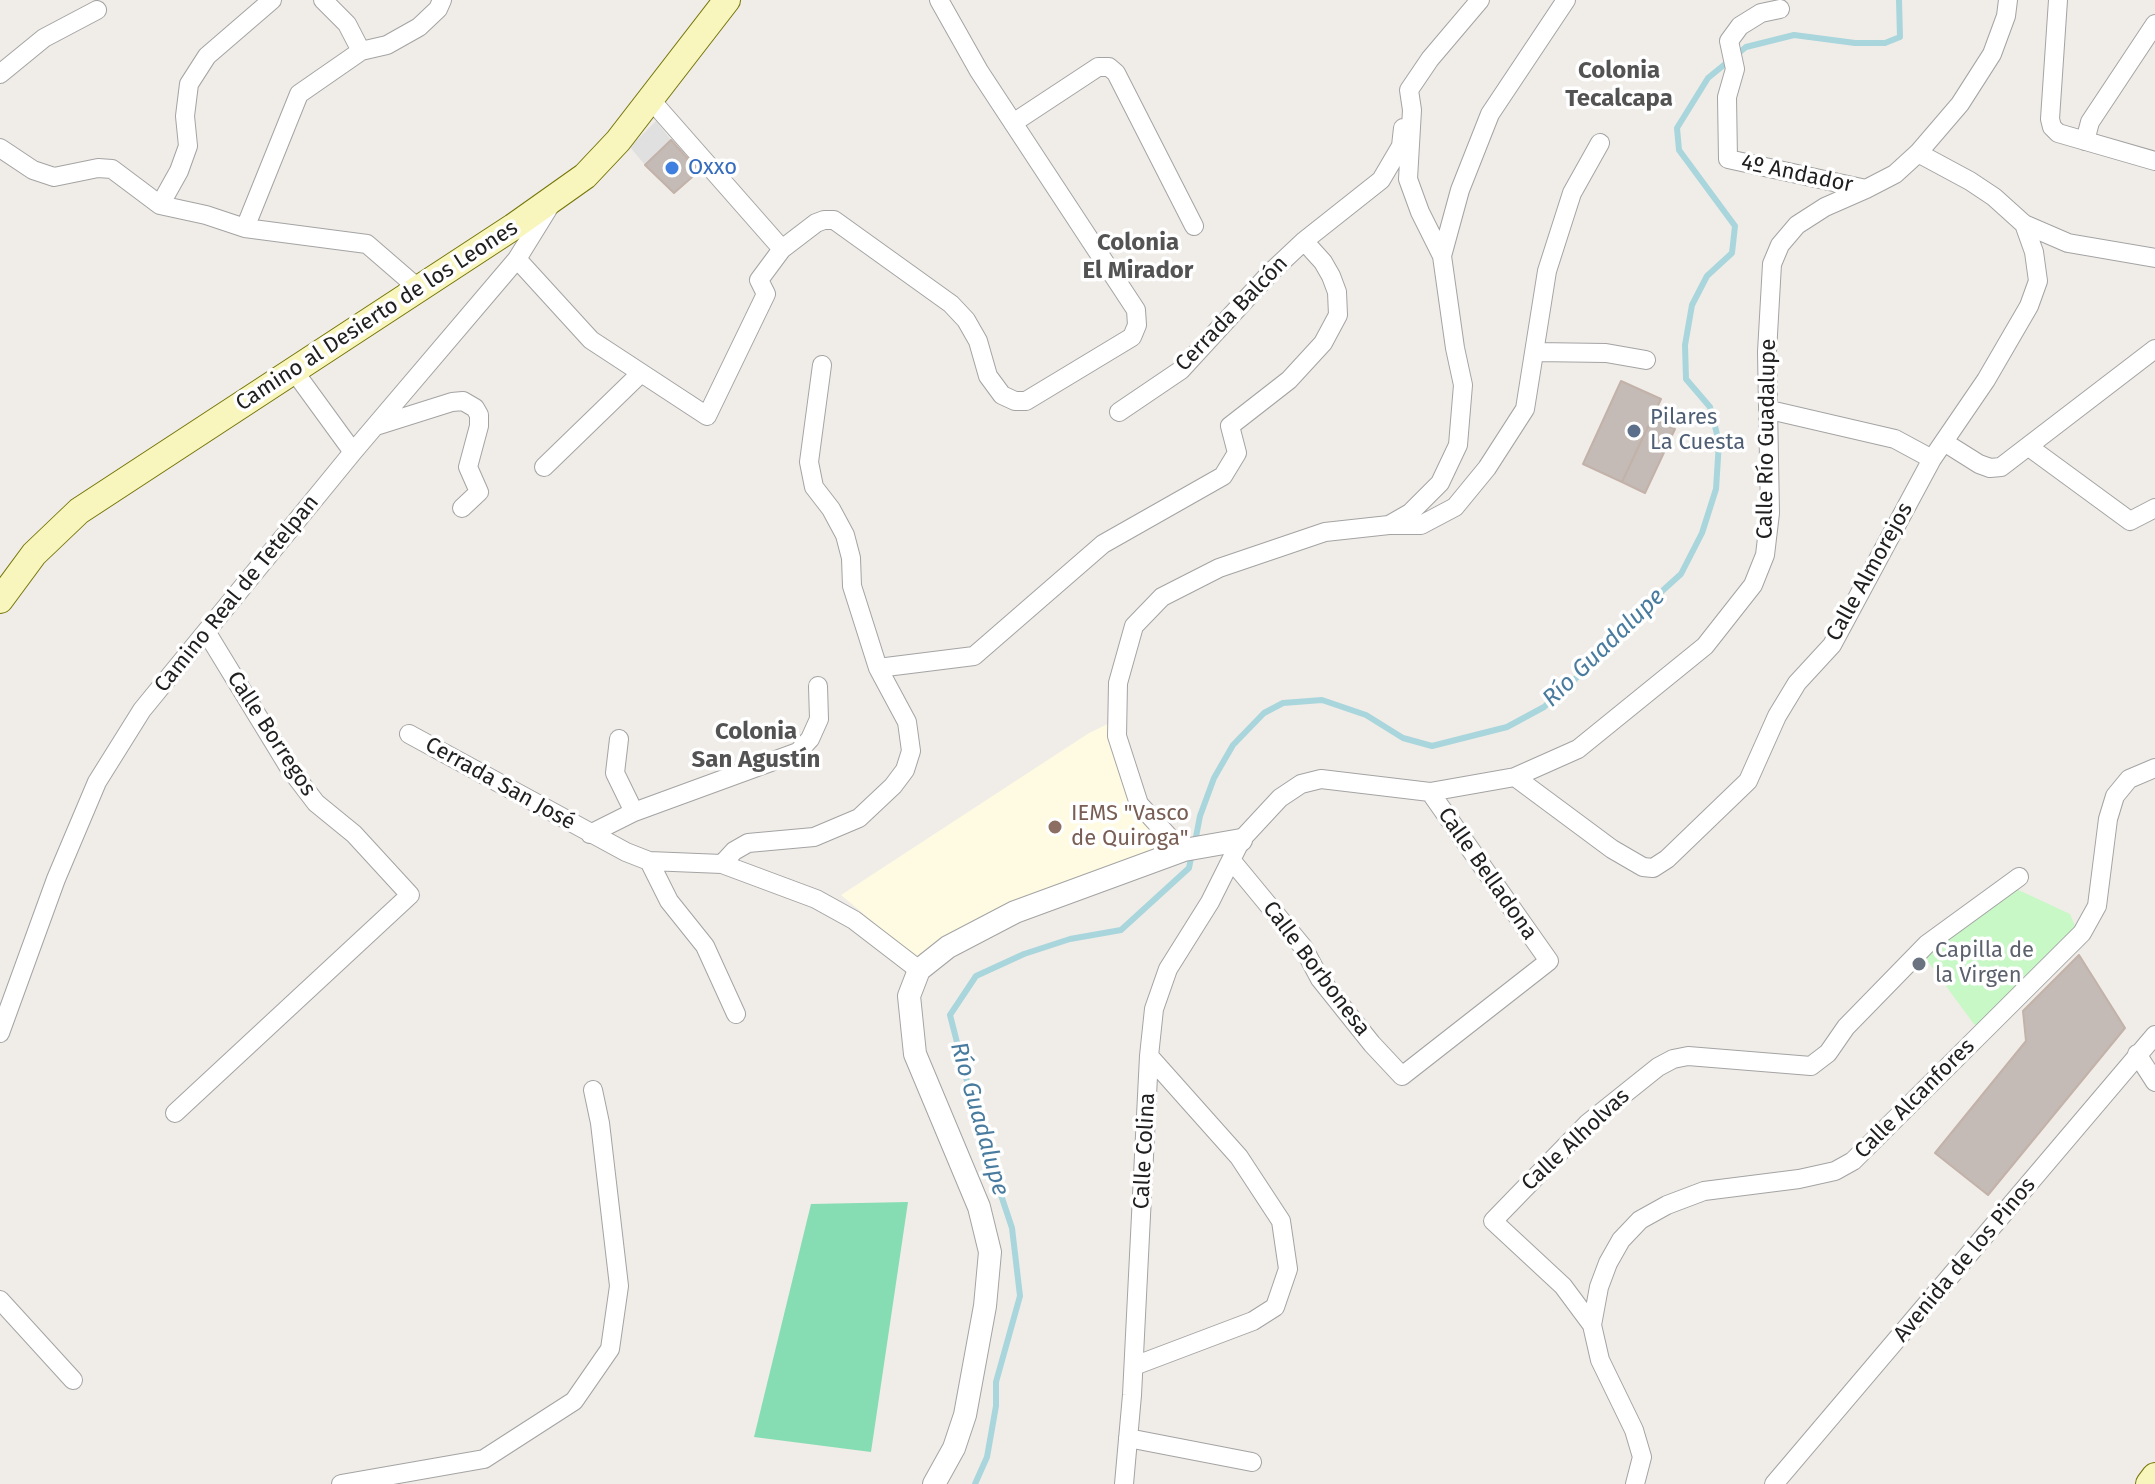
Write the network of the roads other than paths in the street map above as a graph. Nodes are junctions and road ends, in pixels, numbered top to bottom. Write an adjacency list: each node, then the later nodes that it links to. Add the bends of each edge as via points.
1 (272, 0): 26 (street, via 207,56 189,84 188,146)
2 (323, 0): 14 (street, via 347,24)
3 (442, 0): 14 (street, via 419,27 387,45)
4 (727, 0): 17 (main road, Camino al Desierto de los Leones)
5 (939, 0): 18 (street)
6 (1480, 0): 16 (street)
7 (1566, 0): 32 (street, via 1490,114 1460,190)
8 (2008, 0): 22 (street, Calle Río Guadalupe, via 1992,54 1960,104)
9 (2058, 0): 19 (street, via 2050,119 2058,133)
10 (1780, 9): 24 (street, 4º Andador, via 1740,26 1729,41 1735,69 1727,97 1728,159)
11 (97, 10): 15 (street, via 44,38)
12 (2155, 24): 19 (street, via 2090,122)
13 (2155, 44): 19 (street, via 2102,126)
14 (361, 51): 29 (street, via 299,94)
15 (0, 74)
16 (1412, 84): 30 (street, Cerrada Balcón, via 1401,146 1381,180); 32 (street, via 1408,179)
17 (651, 100): 25 (main road, Camino al Desierto de los Leones, via 585,176); 31 (street)
18 (1013, 123): 28 (street, via 1098,67 1109,67); 31 (street, via 1136,310 1137,325 1132,337 1026,401 1002,395 988,376 978,341 951,304 834,220 816,223)
19 (2085, 141): 23 (street)
20 (1600, 143): 37 (street, via 1572,193 1547,271)
21 (0, 148): 26 (street, via 54,177 112,169)
22 (1918, 153): 24 (street, Calle Río Guadalupe, via 1895,174); 27 (street, via 1994,197)
23 (2155, 161)
24 (1866, 189): 42 (street, Calle Río Guadalupe, via 1797,225 1780,245 1772,264 1767,338)
25 (553, 201): 34 (street, Camino Real de Tetelpan); 35 (main road, Camino al Desierto de los Leones)
26 (160, 205): 29 (street)
27 (2024, 224): 33 (street, via 2068,243); 45 (street, Calle Almorejos, via 2038,281 2029,306)
28 (1194, 226)
29 (245, 228): 35 (street, via 367,244)
30 (1304, 241): 43 (street, Cerrada Balcón, via 1181,370); 55 (street, via 1331,276 1338,315 1323,343 1289,380 1230,426 1237,453 1223,476 1103,544 974,656)
31 (782, 249): 41 (street, via 759,280 766,294 707,416)
32 (1442, 256): 52 (street, via 1463,385 1458,445 1440,483 1410,513)
33 (2155, 258)
34 (517, 259): 41 (street, via 591,340); 44 (street, Camino Real de Tetelpan)
35 (419, 289): 40 (main road, Camino al Desierto de los Leones)
36 (2155, 349): 46 (street)
37 (1536, 352): 38 (street, via 1606,353); 52 (street, via 1525,409 1455,507 1421,525)
38 (1646, 360)
39 (822, 365): 55 (street, via 809,462 814,487 845,535 852,586)
40 (294, 371): 47 (street); 53 (main road, Camino al Desierto de los Leones, via 79,511 34,554)
41 (641, 373): 49 (street)
42 (1770, 410): 48 (street, via 1895,439); 60 (street, Calle Río Guadalupe, via 1770,513 1765,555 1753,585 1705,646 1590,740)
43 (1119, 412)
44 (374, 427): 47 (street, Camino Real de Tetelpan); 50 (street, via 452,402 475,408 479,426 468,467 479,492)
45 (1944, 442): 46 (street, via 1990,468 2001,467); 48 (street, Calle Almorejos)
46 (2029, 447): 51 (street, via 2130,521)
47 (353, 452): 54 (street, Camino Real de Tetelpan)
48 (1932, 459): 60 (street, Calle Almorejos, via 1832,645 1797,683 1777,716 1748,781 1667,859 1653,868 1643,867)
49 (544, 467)
50 (462, 508)
51 (2155, 508)
52 (1389, 525): 64 (street, via 1325,532 1219,568 1162,597 1134,626 1118,683 1117,736 1139,804)
53 (0, 600)
54 (207, 633): 71 (street, Camino Real de Tetelpan, via 142,710 97,782); 78 (street, Calle Borregos, via 316,803 354,834 410,895)
55 (878, 668): 67 (street, via 907,722 911,751 893,786 859,818 814,837 748,843)
56 (818, 686): 62 (street, via 819,719 798,752)
57 (409, 734): 63 (street, Cerrada San José)
58 (619, 739): 62 (street, via 615,773)
59 (2155, 768): 80 (street, Calle Alcanfores, via 2129,779 2115,796 2097,906 2082,933 1853,1161 1799,1179 1704,1191 1640,1220 1608,1263)
60 (1515, 777): 61 (street, Calle Río Guadalupe)
61 (1430, 792): 65 (street, Calle Río Guadalupe, via 1321,779 1301,784 1280,798); 75 (street, Calle Belladona, via 1549,961)
62 (634, 812): 63 (street)
63 (590, 834): 66 (street, Cerrada San José)
64 (1183, 850): 65 (street, via 1206,845); 69 (street, via 1015,912 948,947)
65 (1236, 850): 74 (street, Calle Colina, via 1168,969 1154,1009); 75 (street, Calle Borbonesa, via 1320,979)
66 (649, 861): 67 (street); 70 (street, via 669,901 705,946)
67 (722, 864): 69 (street, via 816,899 854,920)
68 (2019, 877): 80 (street, Calle Alholvas, via 1927,944 1811,1066 1673,1059 1588,1123 1493,1221 1563,1286)
69 (919, 970): 87 (street, via 909,996 915,1054 979,1207 990,1252 965,1415)
70 (736, 1014)
71 (0, 1033)
72 (2155, 1035): 73 (street, Avenida de los Pinos)
73 (2137, 1054): 76 (street); 90 (street, Avenida de los Pinos)
74 (1149, 1056): 81 (street, Calle Colina); 81 (street, via 1239,1157 1281,1221 1288,1269 1275,1307 1253,1321)
75 (1402, 1076)
76 (2155, 1082)
77 (593, 1090): 86 (street, via 619,1286 610,1349 574,1401 484,1459)
78 (175, 1113)
79 (0, 1300): 82 (street)
80 (1592, 1325): 89 (street, Calle Alcanfores, via 1600,1360 1642,1457)
81 (1134, 1366): 83 (street, Calle Colina)
82 (73, 1380)
83 (1128, 1438): 84 (street); 88 (street, Calle Colina)
84 (1252, 1462)
85 (2155, 1476): 91 (main road)
86 (341, 1484)
87 (934, 1484)
88 (1124, 1484)
89 (1635, 1484)
90 (1774, 1484)
91 (2149, 1484)

